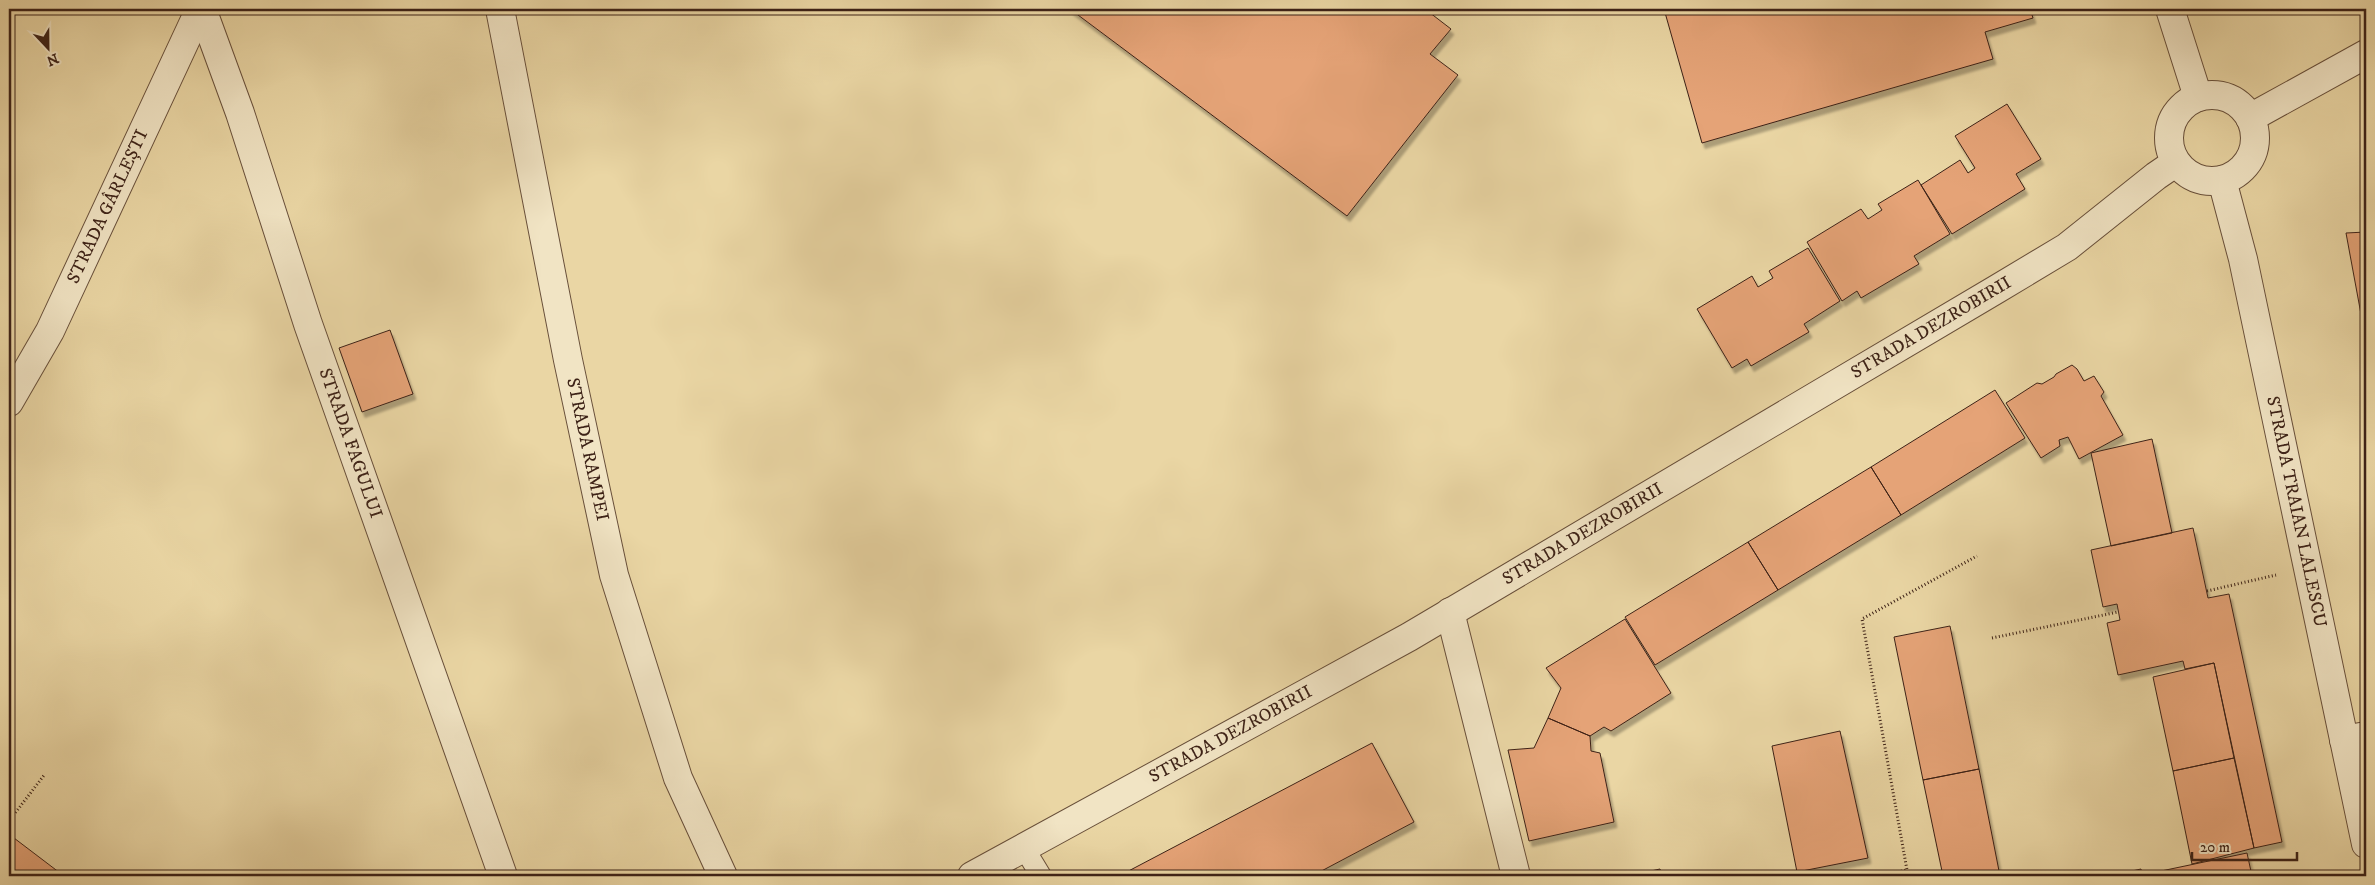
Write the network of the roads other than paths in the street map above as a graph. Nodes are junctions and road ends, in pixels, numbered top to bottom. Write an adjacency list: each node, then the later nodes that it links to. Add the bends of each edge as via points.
1 (201, 9): 9 (street, STRADA GÂRLEȘTI, via 50,331); 14 (street, STRADA FAGULUI, via 240,113 314,342)
2 (500, 9): 15 (street, STRADA RAMPEI, via 568,360 614,576 678,778)
3 (2170, 9): 5 (street)
4 (2366, 54): 6 (street)
5 (2198, 98): 6 (street, via 2218,95 2237,102); 7 (street, via 2183,105 2168,133)
6 (2250, 118): 8 (street, via 2255,137 2253,152 2237,174)
7 (2175, 163): 8 (street, via 2186,173 2202,180); 10 (street, STRADA DEZROBIRII, via 2067,247)
8 (2222, 180): 11 (street, STRADA TRAIAN LALESCU, via 2243,258 2308,567)
9 (9, 402)
10 (1450, 612): 13 (street, STRADA DEZROBIRII); 18 (street)
11 (2355, 738): 12 (street, STRADA TRAIAN LALESCU)
12 (2366, 844)
13 (1024, 848): 16 (street, STRADA DEZROBIRII); 17 (lane)
14 (503, 876)
15 (723, 876)
16 (972, 876)
17 (1041, 876)
18 (1516, 876)

